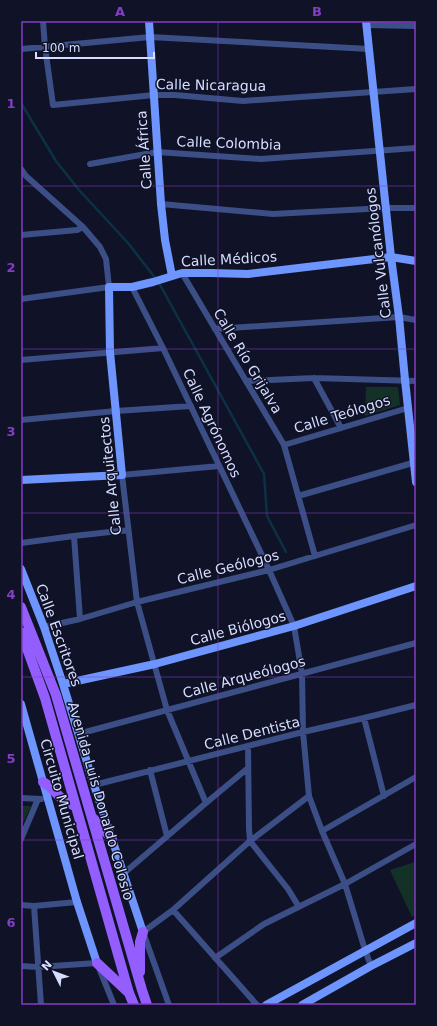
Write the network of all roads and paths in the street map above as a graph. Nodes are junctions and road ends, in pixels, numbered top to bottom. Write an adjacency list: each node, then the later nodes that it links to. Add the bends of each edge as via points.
1 (43, 21): 6 (street)
2 (149, 21): 5 (street, Calle África)
3 (366, 23): 4 (street); 8 (street, Calle Vulcanólogos)
4 (416, 26)
5 (150, 37): 6 (street); 8 (street); 11 (street, Calle África)
6 (45, 47): 7 (street); 11 (street, Calle Nicaragua, via 53,105)
7 (21, 49)
8 (369, 49): 10 (street, Calle Vulcanólogos)
9 (416, 89): 10 (street, Calle Nicaragua)
10 (373, 91): 11 (street, Calle Nicaragua, via 243,101); 13 (street, Calle Vulcanólogos)
11 (154, 95): 14 (street, Calle África)
12 (416, 148): 13 (street, Calle Colombia)
13 (380, 151): 14 (street, Calle Colombia, via 261,159); 19 (street, Calle Vulcanólogos)
14 (157, 152): 15 (street, Calle Colombia); 18 (street, Calle África)
15 (90, 164)
16 (21, 169): 17 (street, Calle Arquitectos)
17 (24, 176): 21 (street, Calle Arquitectos)
18 (161, 204): 19 (street, via 273,214); 26 (street, Calle África)
19 (386, 208): 20 (street); 23 (street, Calle Vulcanólogos)
20 (416, 208)
21 (83, 227): 22 (street, via 77,230); 28 (street, Calle Arquitectos, via 106,258)
22 (21, 235)
23 (391, 257): 24 (street, Calle Médicos); 25 (street, Calle Médicos, via 248,274); 30 (street, Calle Vulcanólogos)
24 (416, 260)
25 (182, 273): 26 (street, Calle Médicos); 32 (street, Calle Río Grijalva)
26 (172, 276): 27 (street, Calle Médicos)
27 (132, 286): 28 (street, Calle Médicos); 33 (street, Calle Agrónomos)
28 (109, 288): 29 (street, Calle Médicos); 34 (street, Calle Arquitectos)
29 (21, 298)
30 (399, 318): 31 (street); 32 (street); 37 (street, Calle Vulcanólogos)
31 (416, 320)
32 (215, 329): 38 (street, Calle Río Grijalva)
33 (163, 348): 34 (street); 40 (street, Calle Agrónomos)
34 (110, 352): 35 (street); 42 (street, Calle Arquitectos)
35 (21, 360)
36 (314, 378): 37 (street); 38 (street); 44 (street)
37 (405, 380): 39 (street); 41 (street, Calle Vulcanólogos)
38 (246, 381): 46 (street, Calle Río Grijalva)
39 (416, 381)
40 (191, 406): 42 (street); 48 (street, Calle Agrónomos)
41 (408, 408): 44 (street, Calle Teólogos); 45 (street, Calle Vulcanólogos)
42 (116, 411): 43 (street); 49 (street, Calle Arquitectos)
43 (21, 420)
44 (341, 428): 46 (street, Calle Teólogos)
45 (414, 436): 47 (street, Calle Vulcanólogos)
46 (284, 445): 52 (street, Calle Río Grijalva)
47 (415, 463): 51 (street, Calle Vulcanólogos); 52 (street)
48 (220, 466): 49 (street); 59 (street, Calle Agrónomos)
49 (122, 475): 50 (street); 54 (street, Calle Arquitectos)
50 (21, 480)
51 (416, 482)
52 (298, 496): 57 (street, Calle Río Grijalva)
53 (416, 524): 57 (street, Calle Geólogos)
54 (128, 530): 55 (street); 61 (street, Calle Arquitectos)
55 (74, 536): 56 (street); 63 (street)
56 (21, 543)
57 (315, 556): 59 (street, Calle Geólogos)
58 (21, 570): 65 (street, Calle Escritores)
59 (269, 570): 61 (street, Calle Geólogos); 64 (street, Calle Agrónomos)
60 (416, 586): 64 (street, Calle Biólogos)
61 (137, 602): 63 (street, Calle Geólogos); 68 (street, Calle Arquitectos)
62 (21, 607): 91 (main road, Avenida Luis Donaldo Colosio, via 56,695)
63 (80, 619): 65 (street, Calle Geólogos)
64 (294, 626): 68 (street, Calle Biólogos); 69 (street, Calle Agrónomos)
65 (44, 627): 70 (street, Calle Escritores)
66 (21, 632): 90 (main road, Avenida Luis Donaldo Colosio, via 44,698)
67 (416, 643): 69 (street, Calle Arqueólogos)
68 (154, 664): 70 (street, Calle Biólogos); 73 (street, Calle Arquitectos)
69 (302, 674): 73 (street, Calle Arqueólogos); 75 (street)
70 (63, 684): 76 (street, Calle Escritores)
71 (416, 705): 74 (street, Calle Dentista)
72 (22, 708): 82 (street, Circuito Municipal)
73 (167, 710): 76 (street, Calle Arqueólogos); 78 (street, Calle Arquitectos)
74 (364, 718): 75 (street, Calle Dentista); 85 (street)
75 (303, 732): 77 (street, Calle Dentista); 84 (street)
76 (78, 734): 83 (street, Calle Escritores)
77 (248, 747): 78 (street, Calle Dentista); 79 (street)
78 (188, 762): 80 (street, Calle Dentista); 89 (street, Calle Arquitectos)
79 (248, 768): 89 (street); 96 (street)
80 (150, 770): 83 (street, Calle Dentista); 93 (street)
81 (416, 777): 85 (street)
82 (43, 782): 88 (street, Circuito Municipal); 90 (main road)
83 (94, 785): 95 (street, Calle Escritores)
84 (309, 796): 92 (street); 96 (street)
85 (384, 796): 92 (street)
86 (21, 798): 87 (street)
87 (38, 799): 88 (street); 94 (street)
88 (48, 800): 100 (street, Circuito Municipal)
89 (206, 803): 93 (street)
90 (76, 808): 115 (main road, Avenida Luis Donaldo Colosio)
91 (91, 816): 95 (main road); 114 (main road, Avenida Luis Donaldo Colosio)
92 (322, 831): 99 (street)
93 (167, 836): 98 (street)
94 (21, 839)
95 (112, 839): 98 (street, Calle Escritores)
96 (250, 841): 103 (street); 104 (street)
97 (416, 844): 99 (street)
98 (123, 874): 106 (street, Calle Escritores)
99 (345, 884): 103 (street); 108 (street)
100 (77, 902): 102 (street); 110 (street, Circuito Municipal)
101 (21, 905): 102 (street)
102 (34, 906): 113 (street)
103 (299, 907): 109 (street, via 264,924)
104 (173, 910): 106 (street); 109 (street)
105 (416, 922): 108 (street)
106 (143, 932): 114 (main road, via 140,942); 121 (street, Calle Escritores)
107 (416, 943): 112 (street)
108 (365, 950): 112 (street); 116 (street)
109 (215, 958): 122 (street)
110 (98, 963): 113 (street); 115 (main road); 118 (street, Circuito Municipal)
111 (21, 966): 113 (street)
112 (371, 966): 123 (street)
113 (38, 967): 117 (street)
114 (142, 990): 120 (main road, Avenida Luis Donaldo Colosio)
115 (129, 993): 119 (main road, Avenida Luis Donaldo Colosio)
116 (268, 1004)
117 (41, 1005)
118 (114, 1005)
119 (134, 1005)
120 (147, 1005)
121 (169, 1005)
122 (257, 1005)
123 (302, 1005)

